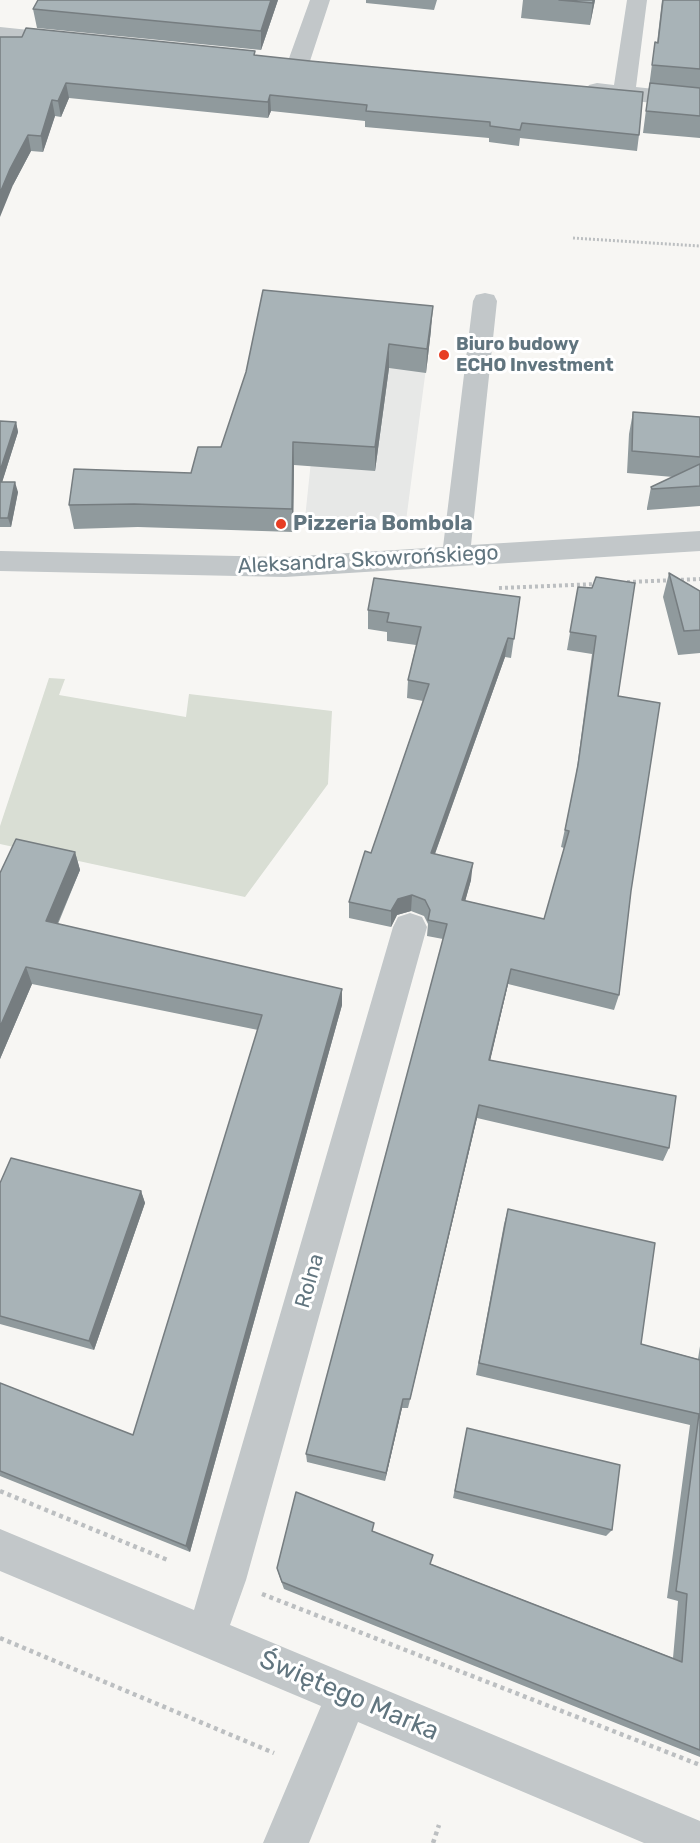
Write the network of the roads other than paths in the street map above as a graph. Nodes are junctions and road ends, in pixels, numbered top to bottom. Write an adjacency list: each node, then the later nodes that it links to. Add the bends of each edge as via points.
1 (320, 0): 6 (street)
2 (637, 0): 9 (street)
3 (0, 33): 4 (street)
4 (92, 42)
5 (276, 59): 6 (street)
6 (299, 61): 7 (street)
7 (322, 63)
8 (577, 88): 9 (street)
9 (624, 93): 10 (street)
10 (700, 101)
11 (485, 301): 13 (street)
12 (700, 541): 13 (street, Aleksandra Skowrońskiego)
13 (456, 557): 14 (street, Aleksandra Skowrońskiego, via 285,567)
14 (0, 561)
15 (410, 927): 17 (street, Rolna, via 225,1580)
16 (0, 1550): 17 (street, Świętego Marka)
17 (206, 1635): 18 (street, Świętego Marka)
18 (346, 1695): 19 (street); 20 (street, Świętego Marka)
19 (286, 1843)
20 (698, 1843)

